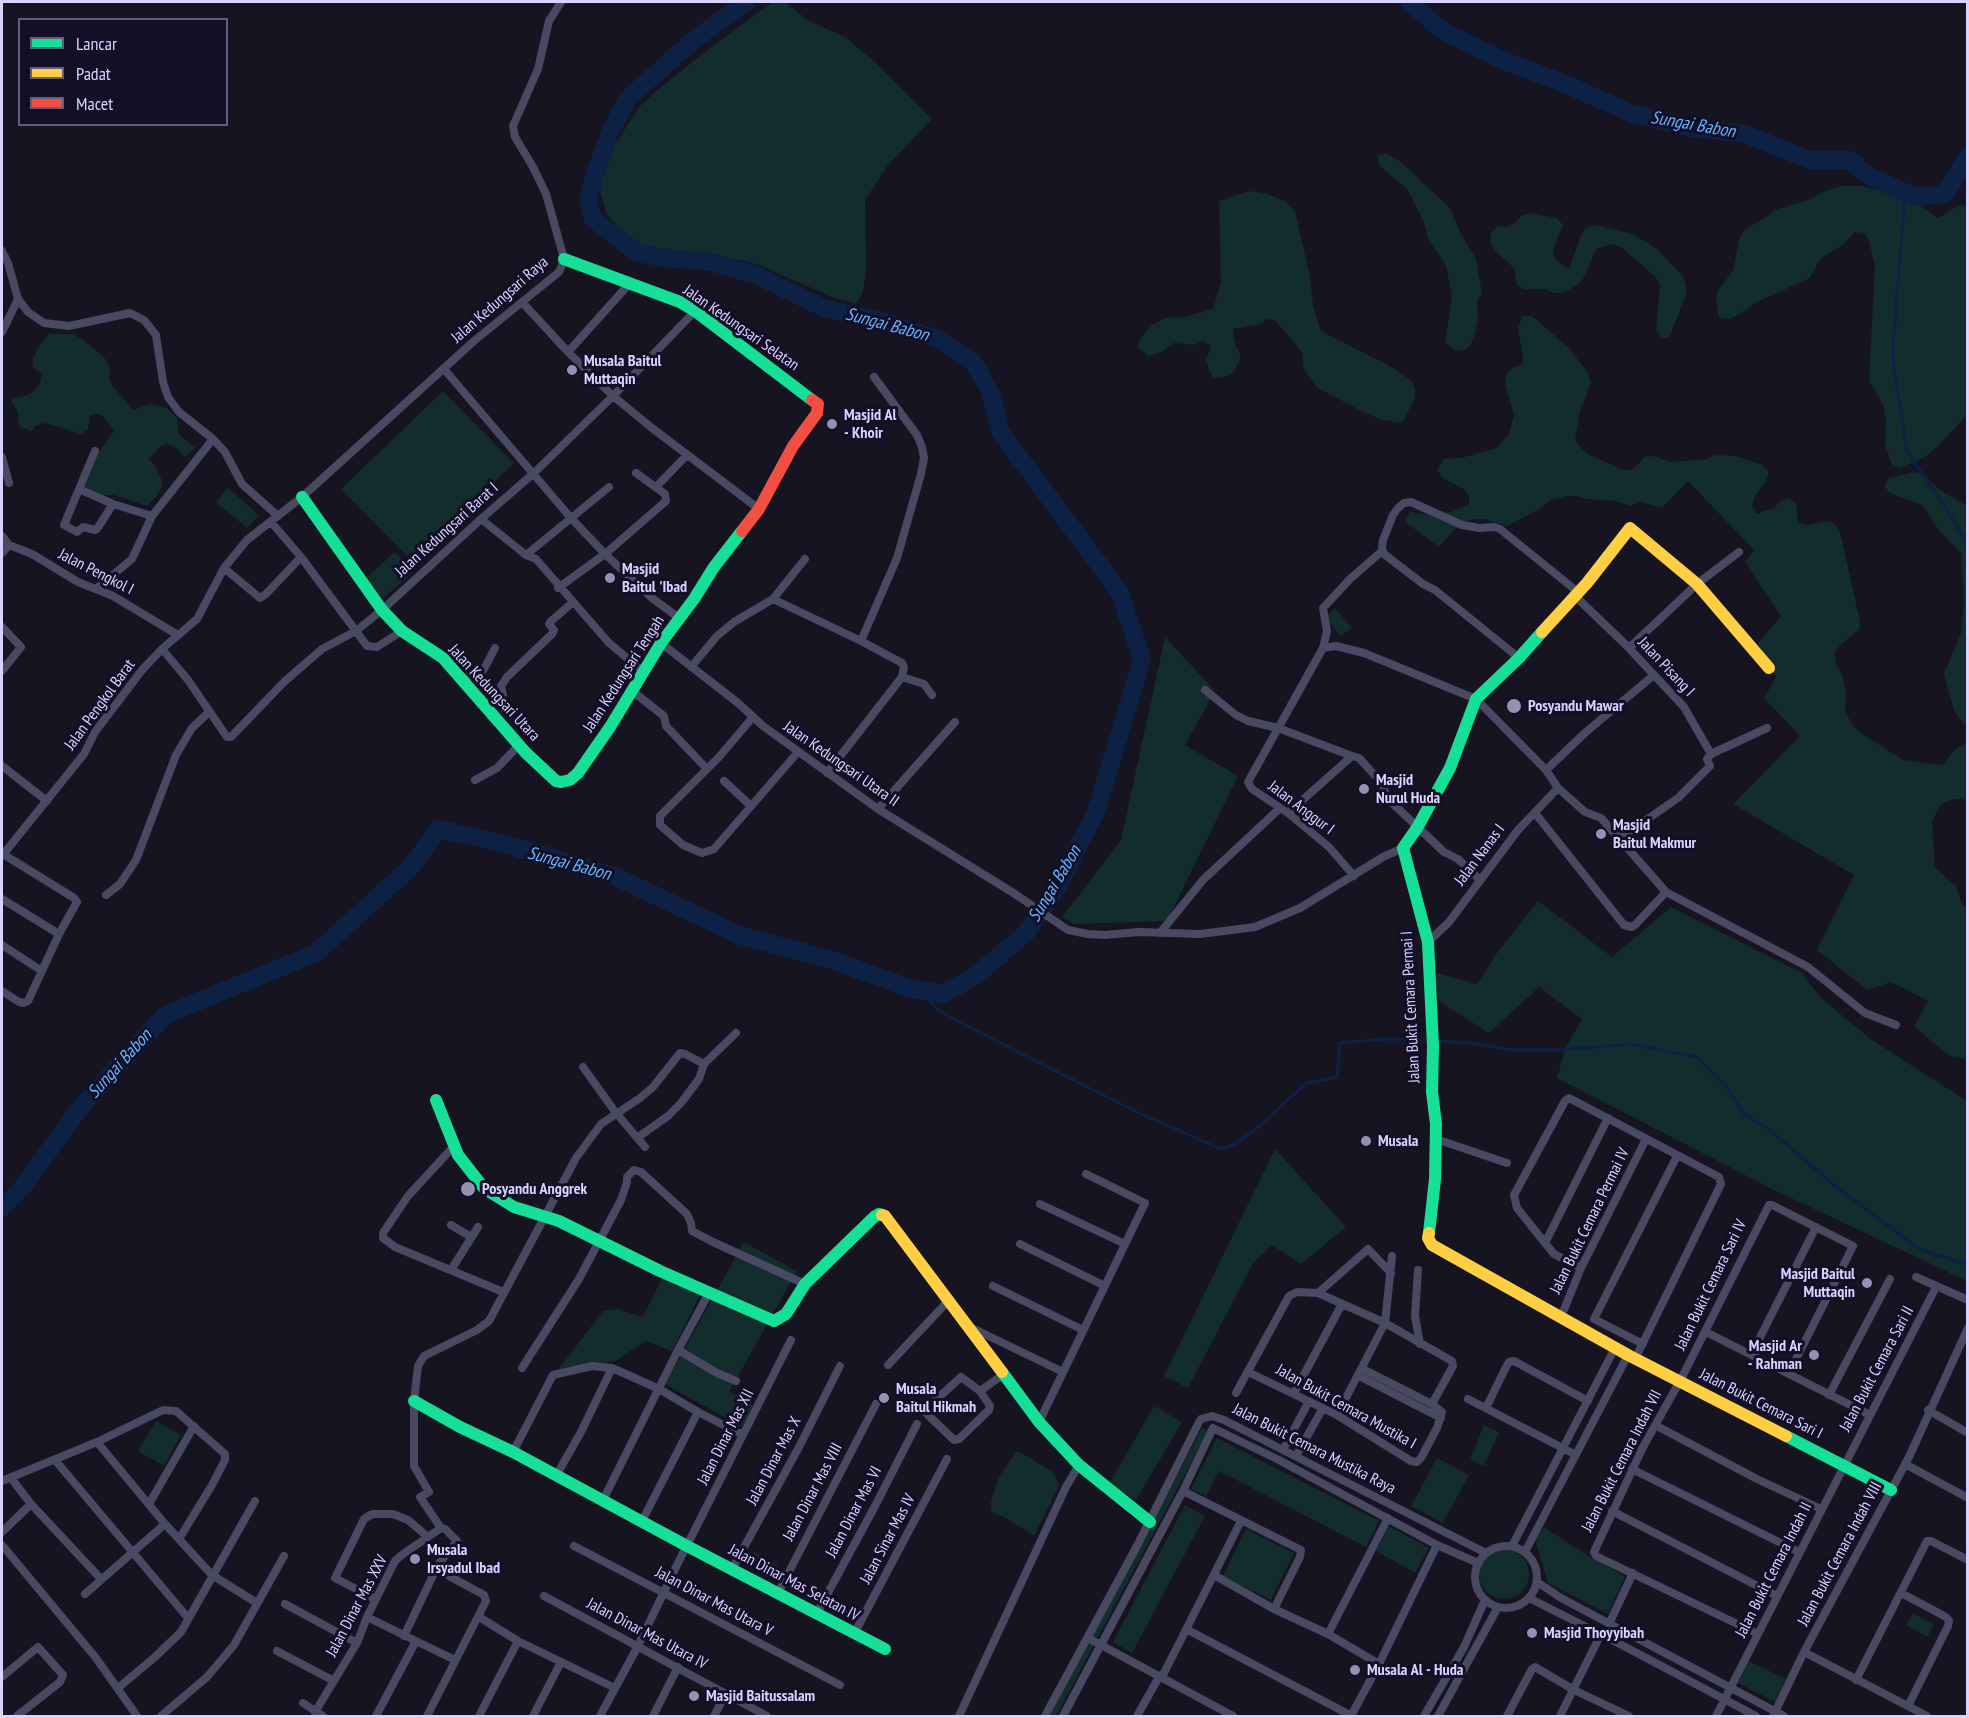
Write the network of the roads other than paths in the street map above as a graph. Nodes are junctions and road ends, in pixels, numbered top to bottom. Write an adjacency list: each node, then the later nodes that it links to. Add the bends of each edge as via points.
1 (561, 2): 3 (street, Jalan Kedungsari Raya, via 549,21 538,69 513,126 515,137 546,194)
2 (2, 251): 5 (street)
3 (564, 259): 4 (street, Jalan Kedungsari Selatan); 6 (street, Jalan Kedungsari Raya, via 559,272)
4 (630, 283): 7 (street, Jalan Kedungsari Selatan); 9 (street)
5 (18, 299): 8 (street); 14 (street, via 44,323 69,326 130,313 144,320 156,335 168,397 179,412)
6 (522, 302): 9 (street); 10 (street, Jalan Kedungsari Raya)
7 (695, 311): 12 (street, Jalan Kedungsari Barat I); 13 (street, Jalan Kedungsari Selatan, via 816,402)
8 (2, 332)
9 (567, 352): 12 (street)
10 (444, 369): 18 (street); 24 (street, Jalan Kedungsari Raya)
11 (874, 377): 54 (street, via 917,435 924,458 894,566)
12 (613, 396): 16 (street); 18 (street, Jalan Kedungsari Barat I)
13 (817, 413): 26 (street, Jalan Kedungsari Tengah)
14 (213, 440): 27 (street); 28 (street, via 229,458 242,484)
15 (95, 451): 23 (street)
16 (687, 455): 22 (street); 26 (street)
17 (2, 462): 20 (street)
18 (534, 473): 29 (street); 30 (street, Jalan Kedungsari Barat I)
19 (636, 473): 22 (street)
20 (9, 483)
21 (609, 487): 29 (street)
22 (656, 487): 37 (street, via 665,494 666,501)
23 (79, 489): 25 (street); 25 (street, via 64,525 77,532 83,527 97,529)
24 (302, 497): 28 (street, Jalan Kedungsari Raya); 48 (street, Jalan Kedungsari Utara)
25 (112, 504): 27 (street)
26 (759, 509): 49 (street, Jalan Kedungsari Tengah)
27 (152, 516): 44 (street, via 132,559)
28 (278, 516): 31 (street, Jalan Kedungsari Raya)
29 (570, 517): 37 (street); 38 (street)
30 (481, 519): 38 (street); 48 (street, Jalan Kedungsari Barat I)
31 (271, 522): 39 (street); 41 (street, Jalan Pengkol Barat, via 247,540)
32 (2, 536): 33 (street, Jalan Pengkol I)
33 (9, 545): 36 (street); 44 (street, Jalan Pengkol I)
34 (1382, 551): 45 (street, Jalan Pisang I, via 1393,515 1404,503 1411,502 1462,525 1500,529); 57 (street, via 1323,608 1328,631); 60 (street)
35 (1740, 552): 42 (street)
36 (2, 553)
37 (605, 554): 43 (street); 49 (street)
38 (526, 555): 43 (street, via 536,559)
39 (301, 557): 41 (street, via 260,598); 51 (street)
40 (806, 559): 46 (street)
41 (224, 568): 53 (street, Jalan Pengkol Barat, via 197,620)
42 (1697, 584): 45 (street, via 1630,528); 58 (street); 62 (street)
43 (558, 588): 47 (street)
44 (96, 589): 53 (street, Jalan Pengkol I)
45 (1576, 594): 58 (street, Jalan Pisang I); 60 (street)
46 (773, 599): 54 (street); 61 (street, via 717,636)
47 (572, 603): 64 (street, via 609,643); 72 (street, via 550,621 553,633 507,677 501,686 503,695)
48 (382, 609): 51 (street, Jalan Kedungsari Barat I); 52 (street, Jalan Kedungsari Utara)
49 (679, 618): 55 (street, Jalan Kedungsari Tengah)
50 (2, 627): 63 (street, via 21,647)
51 (356, 631): 52 (street, via 367,646 374,648); 73 (street, Jalan Kedungsari Barat I, via 332,643 284,682 231,737 227,737)
52 (402, 631): 67 (street, Jalan Kedungsari Utara, via 443,658)
53 (178, 635): 59 (street, Jalan Pengkol Barat)
54 (861, 641): 66 (street, via 902,663)
55 (661, 643): 61 (street, Jalan Kedungsari Utara II); 64 (street, Jalan Kedungsari Tengah)
56 (495, 648): 67 (street, via 478,674)
57 (1323, 648): 71 (street, via 1336,645 1364,653); 76 (street)
58 (1629, 648): 65 (street, Jalan Pisang I)
59 (162, 649): 73 (street); 90 (street, Jalan Pengkol Barat, via 132,683)
60 (1518, 658): 71 (street)
61 (691, 667): 74 (street, Jalan Kedungsari Utara II)
62 (1769, 668)
63 (2, 671)
64 (644, 672): 69 (street, Jalan Kedungsari Tengah)
65 (1654, 675): 80 (street, Jalan Pisang I, via 1684,707); 84 (street)
66 (902, 678): 70 (street, via 924,684); 86 (street)
67 (461, 679): 72 (street, Jalan Kedungsari Utara)
68 (1205, 690): 76 (street, via 1236,715)
69 (632, 691): 83 (street, via 664,716 666,726); 85 (street, Jalan Kedungsari Tengah)
70 (932, 695)
71 (1476, 699): 84 (street); 96 (street, via 1450,768)
72 (486, 709): 78 (street, Jalan Kedungsari Utara)
73 (209, 712): 103 (street, via 192,728 176,755 136,860 120,884)
74 (753, 717): 79 (street, Jalan Kedungsari Utara II); 83 (street)
75 (955, 722): 93 (street)
76 (1278, 728): 81 (street); 92 (street, Jalan Anggur I, via 1248,782)
77 (1767, 728): 80 (street)
78 (520, 744): 85 (street, Jalan Kedungsari Utara, via 556,781 570,780); 87 (street, via 497,768)
79 (798, 752): 86 (street, Jalan Kedungsari Utara II); 91 (street)
80 (1711, 754): 97 (street, via 1707,759 1710,766 1678,798)
81 (1352, 756): 94 (street); 96 (street, via 1361,759 1381,782 1388,799)
82 (2, 766): 90 (street)
83 (707, 769): 91 (street, via 660,816 660,825 683,845 702,853 714,849)
84 (1546, 770): 89 (street)
85 (578, 773)
86 (827, 773): 93 (street, Jalan Kedungsari Utara II)
87 (475, 780)
88 (724, 781): 91 (street)
89 (1558, 788): 95 (street, Jalan Nanas I); 97 (street, via 1585,812 1601,818)
90 (47, 801): 99 (street, Jalan Pengkol Barat)
91 (751, 806)
92 (1279, 809): 94 (street, Jalan Anggur I); 105 (street, via 1203,880)
93 (878, 810): 105 (street, Jalan Kedungsari Utara II, via 1068,930 1088,934)
94 (1288, 813): 100 (street, Jalan Anggur I, via 1329,847)
95 (1534, 813): 101 (street, Jalan Nanas I); 102 (street, via 1624,925 1635,925)
96 (1417, 828): 98 (street); 101 (street)
97 (1620, 838): 102 (street)
98 (1402, 848): 100 (street, Jalan Kedungsari Utara II); 107 (street, Jalan Bukit Cemara Permai I)
99 (2, 855): 106 (street, via 77,902)
100 (1354, 876): 105 (street, Jalan Kedungsari Utara II, via 1300,908 1255,927 1200,934)
101 (1480, 880): 107 (street, Jalan Nanas I, via 1449,922)
102 (1666, 892): 111 (street, via 1808,967 1865,1013)
103 (106, 895)
104 (2, 899): 106 (street)
105 (1160, 933)
106 (59, 934): 109 (street)
107 (1428, 942): 119 (street, Jalan Bukit Cemara Permai I)
108 (2, 945): 109 (street)
109 (42, 971): 110 (street, via 28,1001 24,1003)
110 (2, 991)
111 (1896, 1025)
112 (736, 1033): 113 (street)
113 (704, 1064): 116 (street, via 680,1053 653,1087); 118 (street, via 699,1079 681,1103)
114 (583, 1067): 116 (street)
115 (436, 1100): 121 (street)
116 (616, 1113): 118 (street); 127 (street, via 584,1145)
117 (1608, 1118): 120 (street); 133 (street); 133 (street, via 1572,1099 1565,1101 1514,1195 1517,1208)
118 (637, 1138): 122 (street)
119 (1436, 1139): 124 (street); 153 (street, Jalan Bukit Cemara Permai I, via 1430,1242)
120 (1646, 1139): 123 (street); 137 (street, Jalan Bukit Cemara Permai IV)
121 (454, 1146): 127 (street, via 467,1167 493,1194 514,1207); 138 (street, via 417,1185 383,1233 383,1238 395,1247)
122 (645, 1147)
123 (1677, 1156): 161 (street, via 1719,1177 1721,1184); 161 (street, via 1594,1319)
124 (1507, 1163)
125 (1086, 1174): 135 (street, via 1145,1203)
126 (1040, 1204): 135 (street)
127 (545, 1215): 132 (street); 148 (street)
128 (451, 1225): 131 (street)
129 (478, 1227): 131 (street)
130 (1816, 1227): 158 (street, Jalan Bukit Cemara Sari IV, via 1772,1205 1766,1208); 164 (street); 173 (street, via 1853,1246)
131 (471, 1237): 138 (street)
132 (598, 1242): 143 (street, via 621,1200 627,1178 638,1170 687,1214 692,1231); 147 (street); 168 (street)
133 (1545, 1243): 137 (street, via 1554,1254)
134 (1020, 1244): 145 (street)
135 (1125, 1244): 145 (street)
136 (1392, 1256): 140 (street)
137 (1581, 1268): 153 (street, Jalan Bukit Cemara Permai IV)
138 (451, 1270): 148 (street)
139 (1418, 1270): 160 (street, via 1415,1316)
140 (1391, 1273): 149 (street, via 1368,1249); 154 (street)
141 (1916, 1277): 146 (street)
142 (1890, 1279): 181 (street)
143 (805, 1284): 147 (street, via 786,1314 774,1321); 150 (street, via 874,1217 882,1215)
144 (993, 1286): 157 (street)
145 (1105, 1286): 157 (street)
146 (1936, 1287): 151 (street); 193 (street, Jalan Bukit Cemara Sari II)
147 (710, 1291): 163 (street)
148 (503, 1292): 183 (street, via 484,1326 424,1356 418,1366)
149 (1318, 1293): 152 (street); 171 (street, via 1291,1294)
150 (949, 1300): 155 (street); 166 (street)
151 (1968, 1300)
152 (1342, 1304): 154 (street); 180 (street)
153 (1561, 1317): 162 (street, Jalan Bukit Cemara Permai I)
154 (1385, 1323): 160 (street); 172 (street)
155 (970, 1327): 170 (street); 174 (street)
156 (1968, 1328): 190 (street, Jalan Bukit Cemara Indah VIII)
157 (1083, 1330): 170 (street)
158 (1706, 1332): 164 (street); 176 (street, Jalan Bukit Cemara Sari IV)
159 (791, 1341): 202 (street, Jalan Dinar Mas XII)
160 (1420, 1344): 187 (street, via 1453,1363)
161 (1643, 1344): 165 (street)
162 (1615, 1348): 165 (street, Jalan Bukit Cemara Sari I); 185 (street)
163 (678, 1350): 175 (street); 177 (street)
164 (1751, 1355): 173 (street)
165 (1632, 1357): 176 (street, Jalan Bukit Cemara Sari I); 207 (street)
166 (888, 1365)
167 (840, 1366): 250 (street, Jalan Dinar Mas X)
168 (522, 1368)
169 (612, 1368): 177 (street); 206 (street, via 592,1366 558,1372 552,1377); 216 (street)
170 (1063, 1372): 196 (street)
171 (1248, 1372): 179 (street); 180 (street, Jalan Bukit Cemara Mustika I)
172 (1361, 1372): 187 (street); 192 (street); 195 (street)
173 (1789, 1373): 181 (street)
174 (1004, 1374): 178 (street); 196 (street)
175 (736, 1381)
176 (1680, 1381): 198 (street, Jalan Bukit Cemara Indah VII); 213 (street, Jalan Bukit Cemara Sari I)
177 (659, 1389): 191 (street); 222 (street)
178 (980, 1391): 178 (street, via 961,1377 926,1413 954,1440 959,1439 989,1410)
179 (1236, 1392)
180 (1294, 1394): 184 (street, Jalan Bukit Cemara Mustika I)
181 (1829, 1395): 193 (street)
182 (1468, 1399): 189 (street)
183 (414, 1401): 206 (street, Jalan Dinar Mas Selatan IV); 233 (street, via 414,1466 429,1492 420,1497)
184 (1309, 1401): 188 (street, Jalan Bukit Cemara Mustika I); 205 (street)
185 (1588, 1401): 189 (street, via 1514,1361 1506,1367); 204 (street)
186 (876, 1404): 257 (street, Jalan Dinar Mas VIII)
187 (1432, 1404): 195 (street, via 1442,1412)
188 (1323, 1408): 192 (street, Jalan Bukit Cemara Mustika I); 208 (street)
189 (1486, 1408): 204 (street)
190 (1928, 1410): 201 (street); 211 (street, Jalan Bukit Cemara Indah VIII)
191 (698, 1412): 202 (street); 229 (street)
192 (1337, 1415): 195 (street, Jalan Bukit Cemara Mustika I, via 1417,1462)
193 (1870, 1415): 213 (street, Jalan Bukit Cemara Sari II)
194 (1212, 1416): 200 (street, Jalan Bukit Cemara Mustika Raya); 205 (street, Jalan Bukit Cemara Mustika Raya); 231 (street, via 1199,1422)
195 (1441, 1418)
196 (1039, 1422): 212 (street)
197 (917, 1424): 269 (street, Jalan Dinar Mas VI)
198 (1655, 1425): 214 (street, Jalan Bukit Cemara Indah VII); 226 (street)
199 (194, 1426): 203 (street, via 176,1411 163,1410); 225 (street); 236 (street, via 222,1450 225,1460)
200 (1213, 1428): 218 (street, Jalan Bukit Cemara Mustika Raya); 220 (street)
201 (1968, 1433)
202 (743, 1435): 240 (street, Jalan Dinar Mas XII)
203 (97, 1442): 210 (street); 225 (street)
204 (1561, 1448): 207 (street); 241 (street)
205 (1283, 1450): 208 (street, Jalan Bukit Cemara Mustika Raya)
206 (513, 1452): 216 (street, Jalan Dinar Mas Selatan IV)
207 (1576, 1455): 243 (street)
208 (1296, 1456): 215 (street, Jalan Bukit Cemara Mustika Raya)
209 (947, 1459): 275 (street, Jalan Sinar Mas IV)
210 (55, 1460): 217 (street); 242 (street)
211 (1905, 1464): 219 (street, Jalan Bukit Cemara Indah VIII); 221 (street)
212 (1079, 1466): 231 (street); 322 (street)
213 (1843, 1466): 219 (street, Jalan Bukit Cemara Sari I); 226 (street, Jalan Bukit Cemara Indah II)
214 (1632, 1470): 227 (street, Jalan Bukit Cemara Indah VII); 244 (street)
215 (1331, 1474): 218 (street); 245 (street, Jalan Bukit Cemara Mustika Raya)
216 (556, 1476): 222 (street, Jalan Dinar Mas Selatan IV)
217 (6, 1480): 224 (street)
218 (1326, 1485): 228 (street, Jalan Bukit Cemara Mustika Raya)
219 (1891, 1490): 288 (street, Jalan Bukit Cemara Indah VIII)
220 (1183, 1491): 230 (street); 285 (street)
221 (1968, 1497)
222 (603, 1500): 229 (street, Jalan Dinar Mas Selatan IV)
223 (255, 1501): 252 (street)
224 (31, 1504): 234 (street); 254 (street)
225 (149, 1504): 232 (street)
226 (1821, 1509): 244 (street, Jalan Bukit Cemara Indah II)
227 (1612, 1511): 251 (street, Jalan Bukit Cemara Indah VII, via 1594,1554); 261 (street)
228 (1388, 1518): 238 (street, Jalan Bukit Cemara Mustika Raya); 276 (street)
229 (642, 1521): 240 (street, Jalan Dinar Mas Selatan IV)
230 (1242, 1521): 253 (street); 268 (street, via 1301,1550)
231 (1150, 1522): 280 (street)
232 (165, 1524): 236 (street); 242 (street)
233 (441, 1528): 235 (street, Jalan Dinar Mas XXV); 249 (street, via 457,1541)
234 (2, 1532)
235 (428, 1537): 263 (street, Jalan Dinar Mas XXV, via 395,1562); 263 (street, via 408,1520 393,1514 372,1514 364,1519 334,1576)
236 (179, 1539): 252 (street)
237 (2, 1545): 300 (street)
238 (1437, 1545): 248 (street, Jalan Bukit Cemara Mustika Raya); 292 (street)
239 (574, 1546): 256 (street, Jalan Dinar Mas Utara V)
240 (687, 1546): 250 (street, Jalan Dinar Mas Selatan IV); 256 (street, Jalan Dinar Mas XII)
241 (1512, 1546): 243 (street); 245 (street)
242 (131, 1552): 254 (street); 272 (street)
243 (1525, 1552): 255 (street, via 1535,1565)
244 (1799, 1552): 261 (street, Jalan Bukit Cemara Indah II)
245 (1486, 1553): 248 (street)
246 (284, 1556): 265 (street)
247 (1968, 1560): 258 (street, via 1928,1540)
248 (1478, 1563): 264 (street, via 1477,1589)
249 (436, 1569): 271 (street, via 484,1595 486,1601); 279 (street)
250 (732, 1569): 257 (street, Jalan Dinar Mas Selatan IV)
251 (1633, 1573): 273 (street); 278 (street)
252 (212, 1575): 265 (street); 272 (street)
253 (1214, 1575): 268 (street); 274 (street)
254 (101, 1579): 259 (street)
255 (1537, 1582): 262 (street); 273 (street)
256 (664, 1593): 284 (street, Jalan Dinar Mas XII); 299 (street, Jalan Dinar Mas Utara V)
257 (778, 1593): 269 (street, Jalan Dinar Mas Selatan IV)
258 (1901, 1593): 297 (street); 307 (street, via 1949,1622)
259 (85, 1594)
260 (544, 1596): 284 (street, Jalan Dinar Mas Utara IV)
261 (1777, 1596): 278 (street, Jalan Bukit Cemara Indah II)
262 (1529, 1598): 267 (street, via 1515,1607); 277 (street)
263 (375, 1599): 270 (street, Jalan Dinar Mas XXV)
264 (1485, 1600): 267 (street); 328 (street, via 1464,1647)
265 (257, 1603): 313 (street, via 234,1645 214,1669)
266 (285, 1604): 283 (street)
267 (1498, 1607): 329 (street)
268 (1274, 1609): 276 (street)
269 (817, 1613): 275 (street, Jalan Dinar Mas Selatan IV)
270 (367, 1617): 279 (street); 283 (street, Jalan Dinar Mas XXV)
271 (479, 1617): 282 (street); 290 (street)
272 (188, 1618): 300 (street, via 172,1640)
273 (1609, 1624): 289 (street)
274 (1186, 1629): 296 (street); 327 (street)
275 (854, 1634): 286 (street, Jalan Dinar Mas Selatan IV)
276 (1328, 1634): 292 (street)
277 (1601, 1634): 293 (street); 303 (street)
278 (1758, 1634): 302 (street, Jalan Bukit Cemara Indah II)
279 (404, 1636): 281 (street)
280 (1088, 1638): 285 (street); 323 (street)
281 (416, 1641): 290 (street); 314 (street)
282 (518, 1641): 291 (street); 316 (street)
283 (357, 1643): 298 (street, Jalan Dinar Mas XXV)
284 (638, 1646): 294 (street, Jalan Dinar Mas Utara IV); 301 (street, Jalan Dinar Mas XII)
285 (1101, 1646): 296 (street); 324 (street)
286 (885, 1649)
287 (277, 1651): 298 (street)
288 (1804, 1652): 297 (street); 310 (street, Jalan Bukit Cemara Indah VIII)
289 (1665, 1654): 293 (street); 302 (street)
290 (455, 1660): 315 (street)
291 (561, 1662): 301 (street); 317 (street)
292 (1379, 1664): 327 (street)
293 (1659, 1665): 305 (street)
294 (678, 1667): 304 (street, Jalan Dinar Mas Utara IV); 319 (street)
295 (2, 1677): 311 (street, via 38,1647 63,1675 60,1682)
296 (1159, 1677): 325 (street); 326 (street)
297 (1856, 1680): 307 (street)
298 (334, 1681): 308 (street, Jalan Dinar Mas XXV)
299 (840, 1685)
300 (118, 1688): 312 (street)
301 (615, 1688): 318 (street, Jalan Dinar Mas XII)
302 (1731, 1688): 305 (street, Jalan Bukit Cemara Indah II); 310 (street)
303 (1574, 1690): 309 (street); 330 (street, via 1532,1668); 331 (street)
304 (726, 1693): 320 (street); 321 (street, Jalan Dinar Mas Utara IV)
305 (1725, 1700): 333 (street, Jalan Bukit Cemara Indah II); 334 (street)
306 (303, 1703): 308 (street)
307 (1908, 1706): 336 (street)
308 (319, 1714)
309 (1615, 1714): 332 (street)
310 (1774, 1714): 335 (street)
311 (17, 1716)
312 (137, 1716)
313 (161, 1716)
314 (376, 1716)
315 (427, 1716)
316 (479, 1716)
317 (533, 1716)
318 (600, 1716)
319 (653, 1716)
320 (714, 1716)
321 (767, 1716)
322 (959, 1716)
323 (1046, 1716)
324 (1063, 1716)
325 (1137, 1716)
326 (1233, 1716)
327 (1351, 1716)
328 (1424, 1716)
329 (1438, 1716)
330 (1507, 1716)
331 (1560, 1716)
332 (1629, 1716)
333 (1716, 1716)
334 (1756, 1716)
335 (1784, 1716)
336 (1927, 1716)

